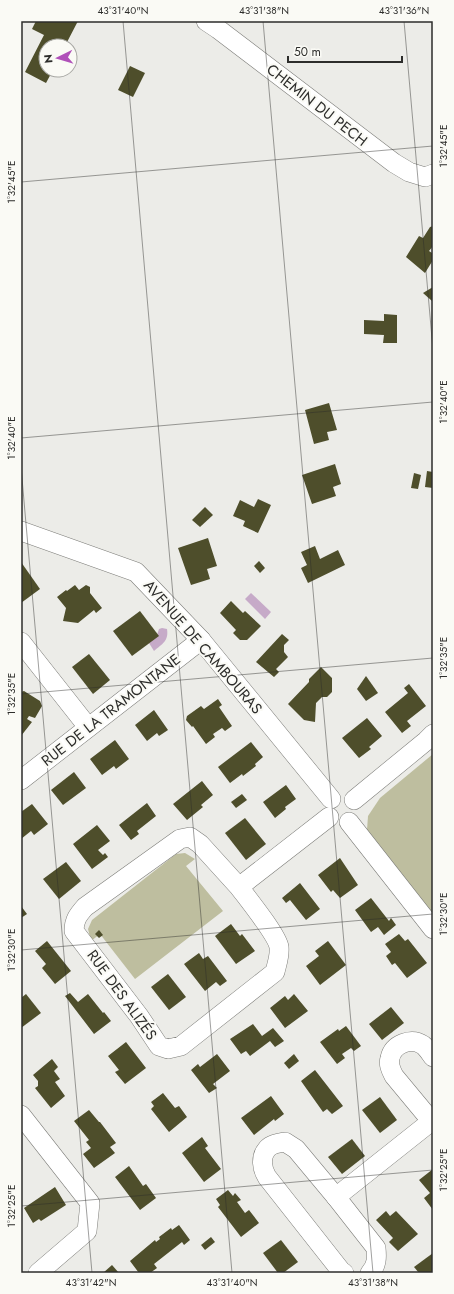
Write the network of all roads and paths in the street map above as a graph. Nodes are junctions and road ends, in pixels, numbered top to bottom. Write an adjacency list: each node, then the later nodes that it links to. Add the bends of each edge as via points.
1 (206, 21): 2 (street, CHEMIN DU PECH, via 394,163 425,178)
2 (433, 174)
3 (21, 531): 4 (street, AVENUE DE CAMBOURAS, via 136,572)
4 (201, 640): 6 (street, RUE DE LA TRAMONTANE); 10 (street, AVENUE DE CAMBOURAS)
5 (21, 642): 6 (street)
6 (88, 727): 8 (street, RUE DE LA TRAMONTANE)
7 (433, 734): 9 (street)
8 (21, 780)
9 (354, 800): 10 (street, via 339,794); 11 (street, via 356,813)
10 (330, 808): 11 (street, via 337,823); 12 (street)
11 (349, 822): 13 (street)
12 (239, 887): 12 (street, RUE DES ALIZÉS, via 200,844 190,837 180,839 85,907 74,922 74,930 159,1046 168,1049 181,1046 275,972 280,956 278,945)
13 (433, 929)
14 (433, 1057): 16 (street, via 423,1045 415,1041 401,1044 390,1057 390,1067 394,1076)
15 (21, 1115): 18 (street, via 90,1204 87,1231)
16 (432, 1121): 17 (street)
17 (336, 1197): 19 (street, via 296,1149 285,1142 267,1149 262,1161 267,1178); 20 (street, via 376,1248 377,1258)
18 (38, 1273)
19 (344, 1273)
20 (370, 1273)

